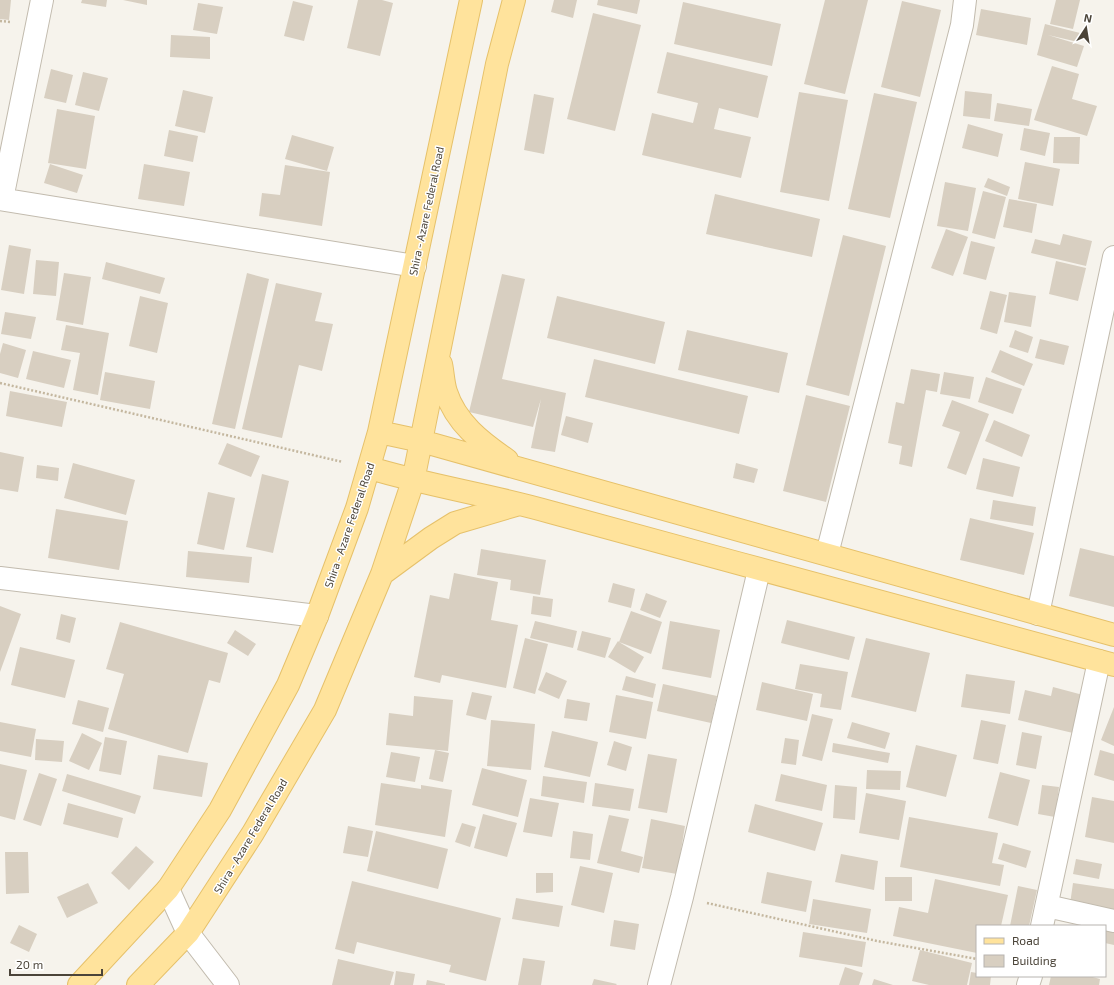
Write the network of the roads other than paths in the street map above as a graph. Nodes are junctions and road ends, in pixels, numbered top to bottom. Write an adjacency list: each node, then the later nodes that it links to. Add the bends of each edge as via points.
1 (42, 0): 5 (street)
2 (471, 0): 7 (main road, Shira - Azare Federal Road)
3 (514, 0): 8 (main road, Shira - Azare Federal Road, via 497,64)
4 (965, 0): 15 (street, via 960,33)
5 (1, 199): 7 (street)
6 (1114, 257): 19 (street)
7 (415, 266): 9 (main road, Shira - Azare Federal Road)
8 (439, 352): 10 (main road, Shira - Azare Federal Road); 12 (main road, via 446,391 455,413 488,446)
9 (379, 432): 10 (main road); 11 (main road, Shira - Azare Federal Road)
10 (421, 441): 12 (main road); 13 (main road, Shira - Azare Federal Road)
11 (370, 468): 13 (main road); 20 (main road, Shira - Azare Federal Road)
12 (519, 469): 15 (main road)
13 (413, 481): 14 (main road); 17 (main road, Shira - Azare Federal Road)
14 (520, 504): 16 (main road); 17 (main road, via 455,523)
15 (827, 554): 19 (main road)
16 (759, 570): 22 (main road); 30 (street)
17 (382, 574): 26 (main road, Shira - Azare Federal Road, via 324,710 254,833)
18 (0, 578): 20 (street)
19 (1038, 614): 21 (main road)
20 (317, 616): 23 (main road, Shira - Azare Federal Road, via 288,685 220,810)
21 (1114, 635)
22 (1106, 663): 24 (street)
23 (168, 889): 26 (street); 27 (main road, Shira - Azare Federal Road)
24 (1044, 916): 25 (street)
25 (1114, 921)
26 (188, 933): 28 (main road, Shira - Azare Federal Road); 29 (street)
27 (79, 985)
28 (138, 985)
29 (228, 985)
30 (659, 985)

